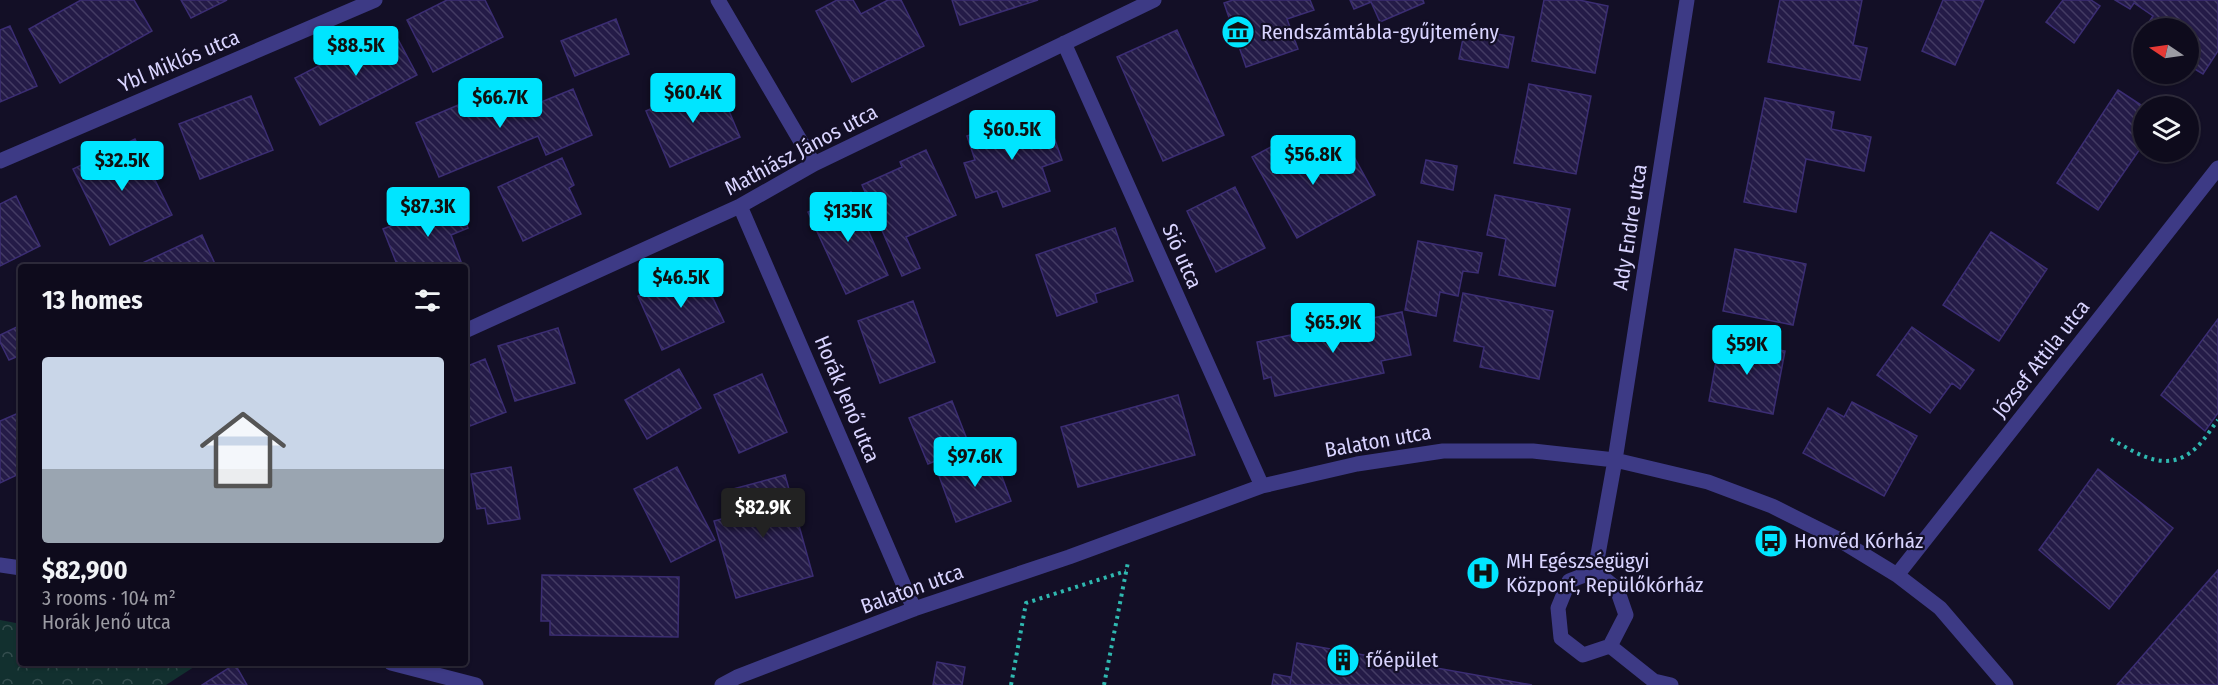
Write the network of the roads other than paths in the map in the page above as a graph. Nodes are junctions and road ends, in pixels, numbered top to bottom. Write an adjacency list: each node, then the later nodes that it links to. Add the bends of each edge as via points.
1 (375, 0): 6 (street, Ybl Miklós utca)
2 (718, 0): 7 (street)
3 (1154, 0): 5 (street, Mathiász János utca)
4 (1688, 0): 11 (street, Ady Endre utca)
5 (1064, 43): 7 (street, Mathiász János utca); 12 (street, Sió utca)
6 (0, 162)
7 (814, 164): 9 (street, Mathiász János utca)
8 (2218, 168): 16 (street, József Attila utca)
9 (740, 206): 10 (street, Mathiász János utca); 17 (street, Horák Jenő utca)
10 (468, 330)
11 (1615, 460): 12 (street, Balaton utca, via 1533,451 1443,451 1357,464); 15 (street, Ady Endre utca); 16 (street, Balaton utca, via 1708,482 1772,506 1838,539)
12 (1262, 486): 17 (street, Balaton utca)
13 (0, 565): 14 (street)
14 (18, 566)
15 (1595, 571): 18 (street, via 1617,589 1626,615); 18 (street, via 1569,581 1558,608 1561,638 1582,655)
16 (1897, 575): 25 (street, Balaton utca, via 1940,608)
17 (914, 609): 23 (street, Balaton utca)
18 (1610, 646): 24 (street, via 1654,681)
19 (402, 666): 20 (street)
20 (440, 676): 21 (street); 22 (street)
21 (427, 685)
22 (476, 685)
23 (722, 685)
24 (1671, 685)
25 (2006, 685)

